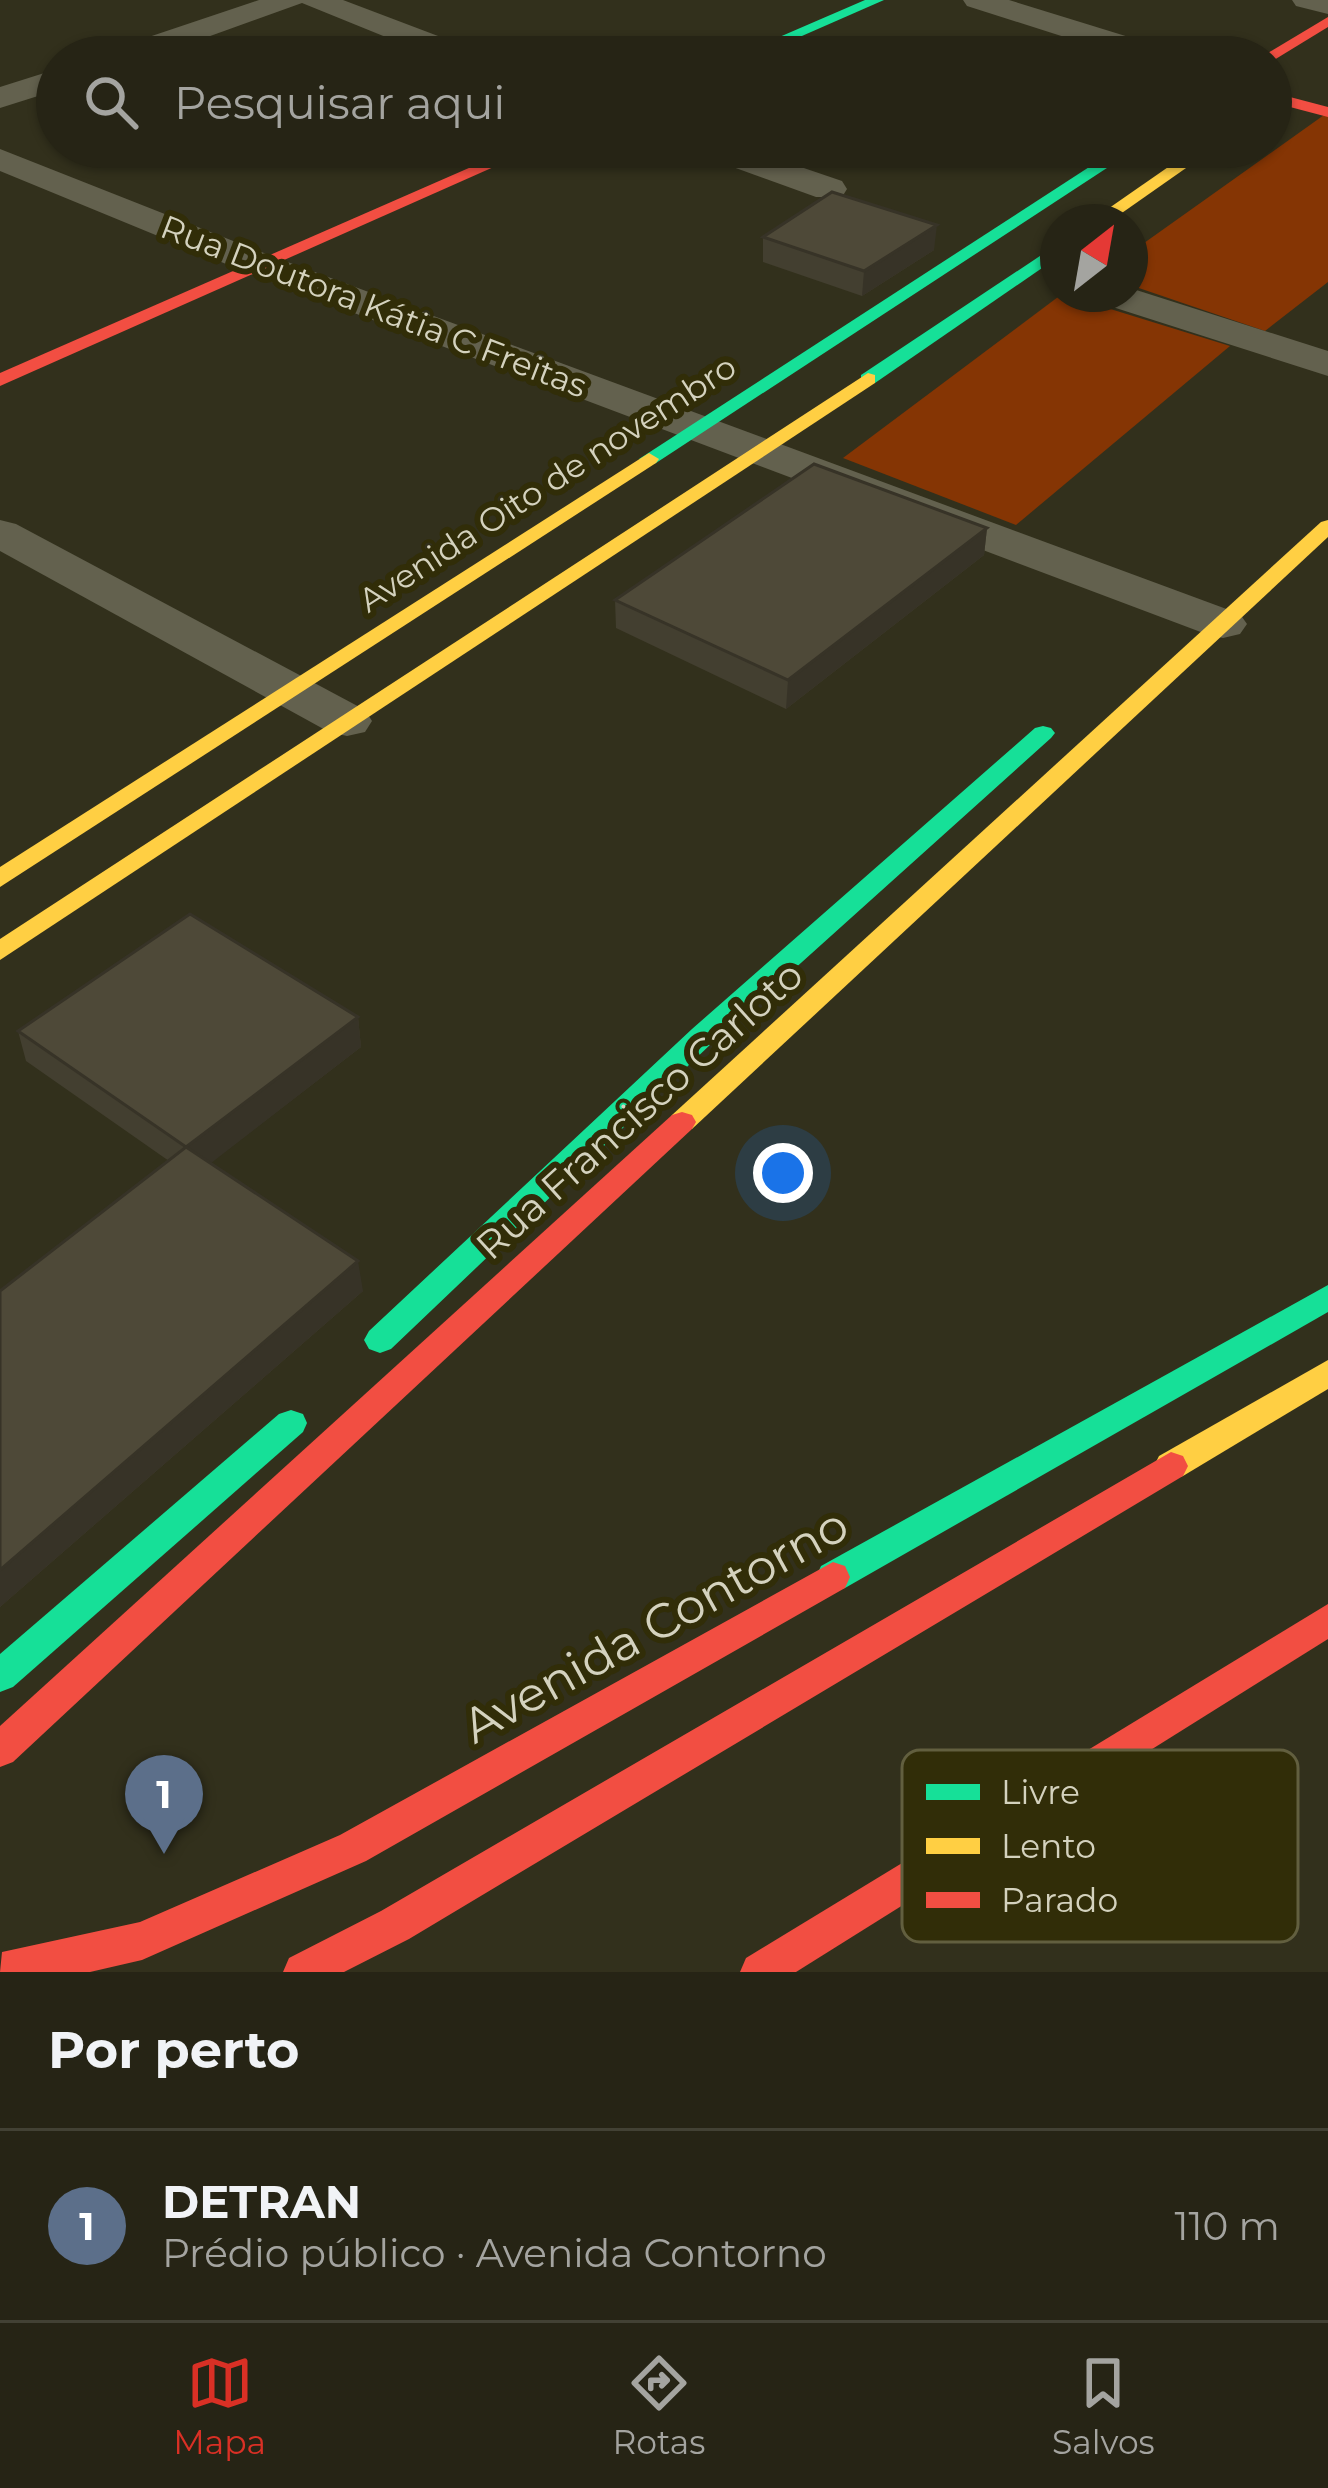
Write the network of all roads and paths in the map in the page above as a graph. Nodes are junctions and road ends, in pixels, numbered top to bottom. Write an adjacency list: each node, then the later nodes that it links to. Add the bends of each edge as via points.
1 (289, 0): 9 (street)
2 (315, 0): 10 (street)
3 (832, 0): 11 (main road)
4 (878, 0): 12 (main road)
5 (977, 0): 13 (street)
6 (1307, 0): 7 (street)
7 (1328, 5)
8 (1328, 20): 14 (main road)
9 (183, 36)
10 (409, 36)
11 (762, 36)
12 (777, 36)
13 (1093, 36)
14 (1292, 43)
15 (36, 86): 17 (street)
16 (1292, 93): 18 (main road)
17 (0, 98)
18 (1328, 112)
19 (0, 159): 27 (street, Rua Doutora Kátia C Freitas)
20 (464, 168): 24 (main road)
21 (769, 168): 25 (street)
22 (1099, 168): 28 (main road, Avenida Oito de novembro)
23 (1177, 168): 26 (main road)
24 (461, 169): 27 (main road)
25 (829, 189)
26 (1124, 204)
27 (248, 260): 31 (main road); 33 (main road); 34 (street, Rua Doutora Kátia C Freitas)
28 (942, 271): 29 (main road); 34 (main road, Avenida Oito de novembro)
29 (1037, 271): 35 (main road)
30 (1148, 306): 32 (street)
31 (0, 354)
32 (1328, 364)
33 (0, 380)
34 (697, 430): 35 (street, Rua Doutora Kátia C Freitas); 38 (main road, Avenida Oito de novembro)
35 (762, 452): 39 (main road); 40 (street, Rua Doutora Kátia C Freitas)
36 (1328, 526): 40 (main road, Rua Francisco Carloto)
37 (0, 533): 41 (street)
38 (461, 581): 39 (main road); 41 (main road, Avenida Oito de novembro)
39 (523, 608): 43 (main road)
40 (1192, 613): 47 (main road, Rua Francisco Carloto)
41 (290, 691): 43 (street); 44 (main road, Avenida Oito de novembro)
42 (1061, 716): 45 (main road, Rua Francisco Carloto)
43 (346, 722): 46 (main road)
44 (0, 879)
45 (803, 945): 47 (main road); 48 (main road, Rua Francisco Carloto)
46 (0, 951)
47 (849, 970): 49 (main road, Rua Francisco Carloto)
48 (554, 1176): 49 (main road); 51 (main road, Rua Francisco Carloto)
49 (597, 1201): 56 (main road, Rua Francisco Carloto)
50 (1328, 1297): 59 (main road, Avenida Contorno, via 358,1857 142,1941)
51 (355, 1364)
52 (1328, 1373): 60 (main road)
53 (305, 1411): 55 (main road)
54 (1328, 1620): 57 (main road)
55 (0, 1676)
56 (0, 1750)
57 (1118, 1750)
58 (902, 1884): 61 (main road)
59 (2, 1972)
60 (303, 1972)
61 (760, 1972)

